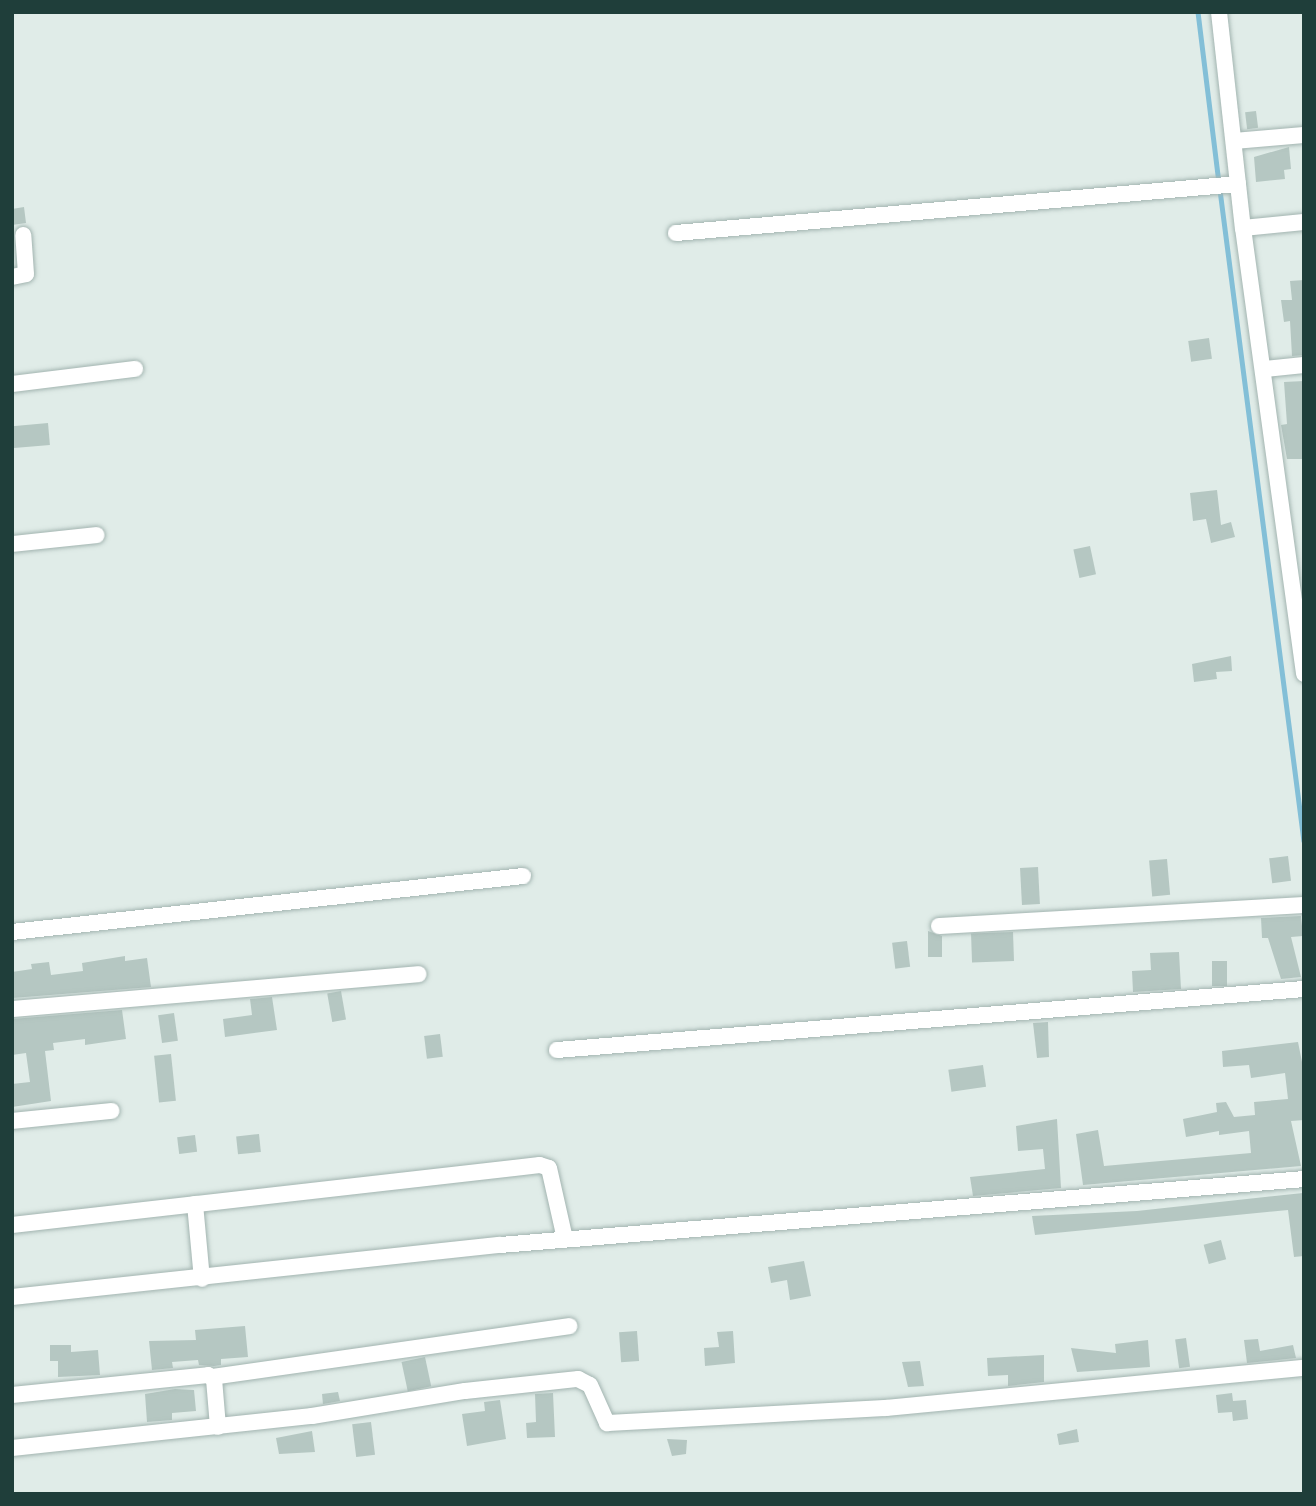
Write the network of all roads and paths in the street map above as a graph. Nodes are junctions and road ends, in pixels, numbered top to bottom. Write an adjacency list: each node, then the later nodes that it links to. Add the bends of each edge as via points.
1 (1219, 12): 3 (street)
2 (1304, 135): 3 (street)
3 (1234, 141): 4 (street)
4 (1234, 185): 6 (street); 7 (street)
5 (1304, 222): 6 (street)
6 (1243, 228): 12 (street)
7 (676, 233)
8 (23, 235): 9 (street, via 26,274)
9 (12, 277)
10 (1304, 365): 12 (street)
11 (135, 369): 13 (street)
12 (1265, 369): 16 (street)
13 (12, 384)
14 (97, 535): 15 (street)
15 (12, 544)
16 (1304, 674)
17 (523, 876): 20 (street)
18 (1303, 905): 19 (street)
19 (939, 926)
20 (12, 932)
21 (418, 974): 23 (street)
22 (1297, 990): 24 (street)
23 (12, 1009)
24 (557, 1050)
25 (111, 1111): 26 (street)
26 (12, 1121)
27 (1304, 1179): 30 (street)
28 (195, 1204): 29 (street); 30 (street, via 540,1165 549,1168); 31 (street)
29 (12, 1225)
30 (565, 1239): 31 (street)
31 (202, 1279): 32 (street)
32 (12, 1297)
33 (569, 1326): 35 (street)
34 (1304, 1368): 37 (street, via 886,1408 607,1423 590,1385 578,1379)
35 (212, 1377): 36 (street); 37 (street)
36 (12, 1395)
37 (218, 1427): 38 (street)
38 (12, 1448)

